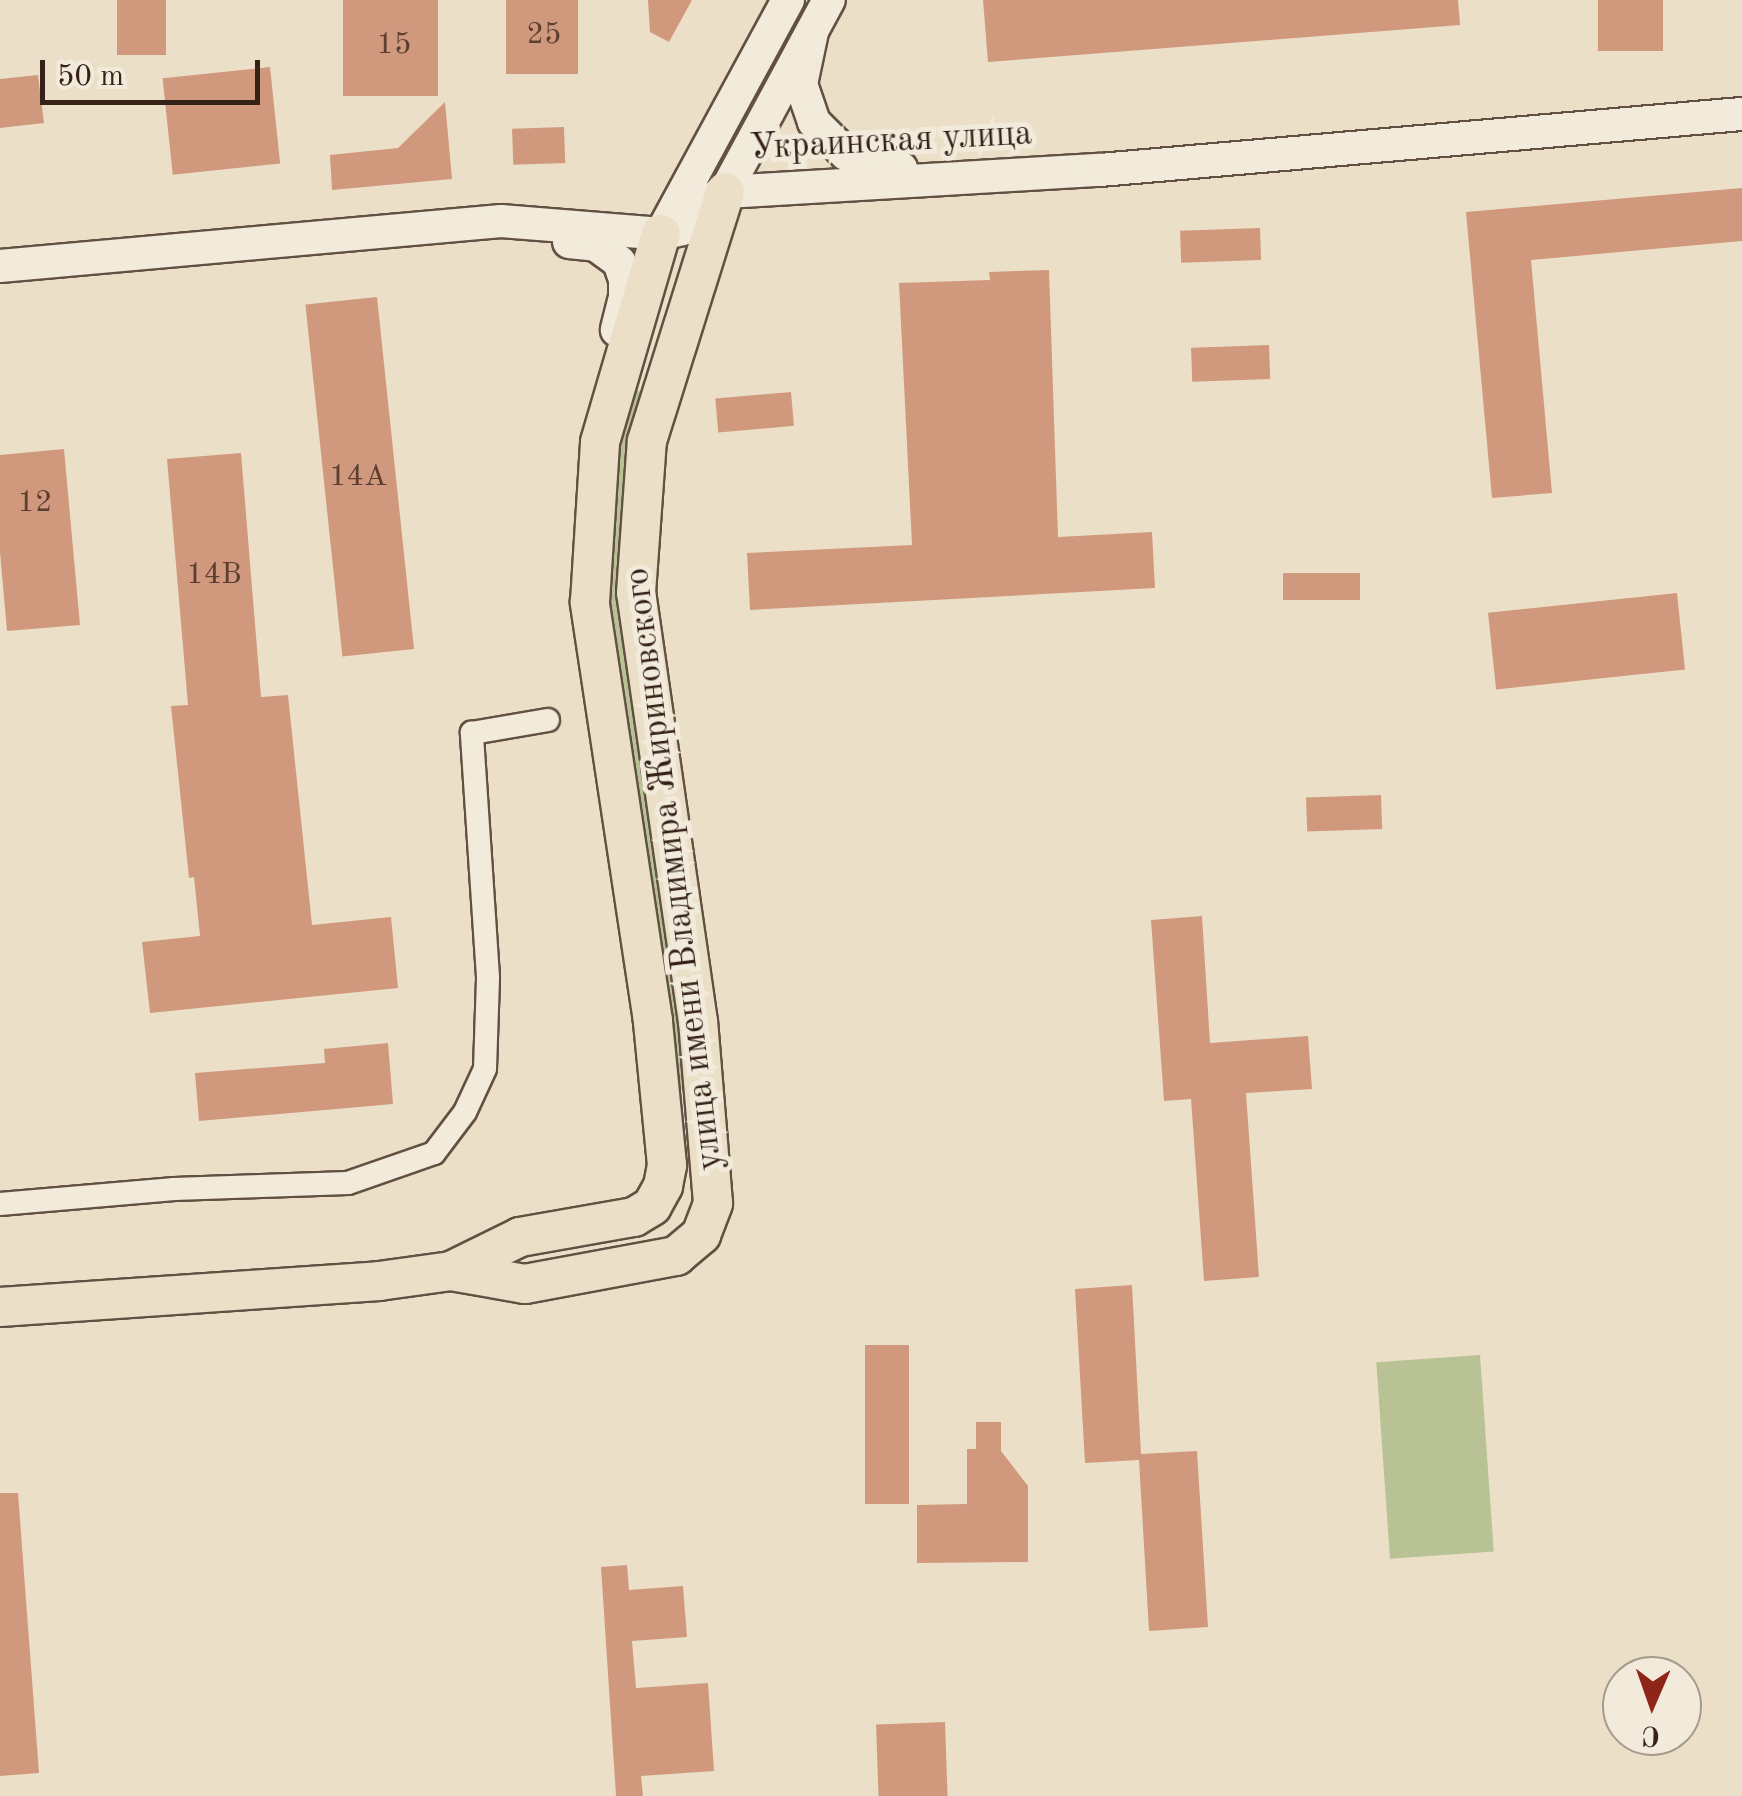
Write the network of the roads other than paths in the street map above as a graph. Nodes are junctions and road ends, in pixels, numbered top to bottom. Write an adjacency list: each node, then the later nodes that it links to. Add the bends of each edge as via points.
1 (788, 0): 8 (main road)
2 (829, 0): 3 (main road)
3 (812, 32): 5 (main road, via 802,64 806,103 818,127 846,154 886,168 1014,164); 6 (main road)
4 (1742, 114): 5 (main road, Украинская улица)
5 (1100, 170): 6 (main road, Украинская улица)
6 (725, 192): 8 (main road, Украинская улица, via 704,203 682,229); 13 (main road, улица имени Владимира Жириновского, via 647,441 636,593 698,1022 713,1203 701,1235 676,1256 525,1284)
7 (430, 228): 8 (main road, via 501,221); 9 (main road); 10 (main road, via 596,245 619,262 625,298 603,383)
8 (661, 234): 10 (main road, улица имени Владимира Жириновского)
9 (0, 266)
10 (600, 442): 13 (main road, улица имени Владимира Жириновского, via 590,602 653,1020 665,1176 652,1206 634,1217 520,1237)
11 (548, 720): 12 (street, via 472,733 488,977 485,1069 465,1112 434,1153 348,1183)
12 (0, 1204)
13 (451, 1271): 14 (main road, улица имени Владимира Жириновского, via 379,1282)
14 (0, 1308)

